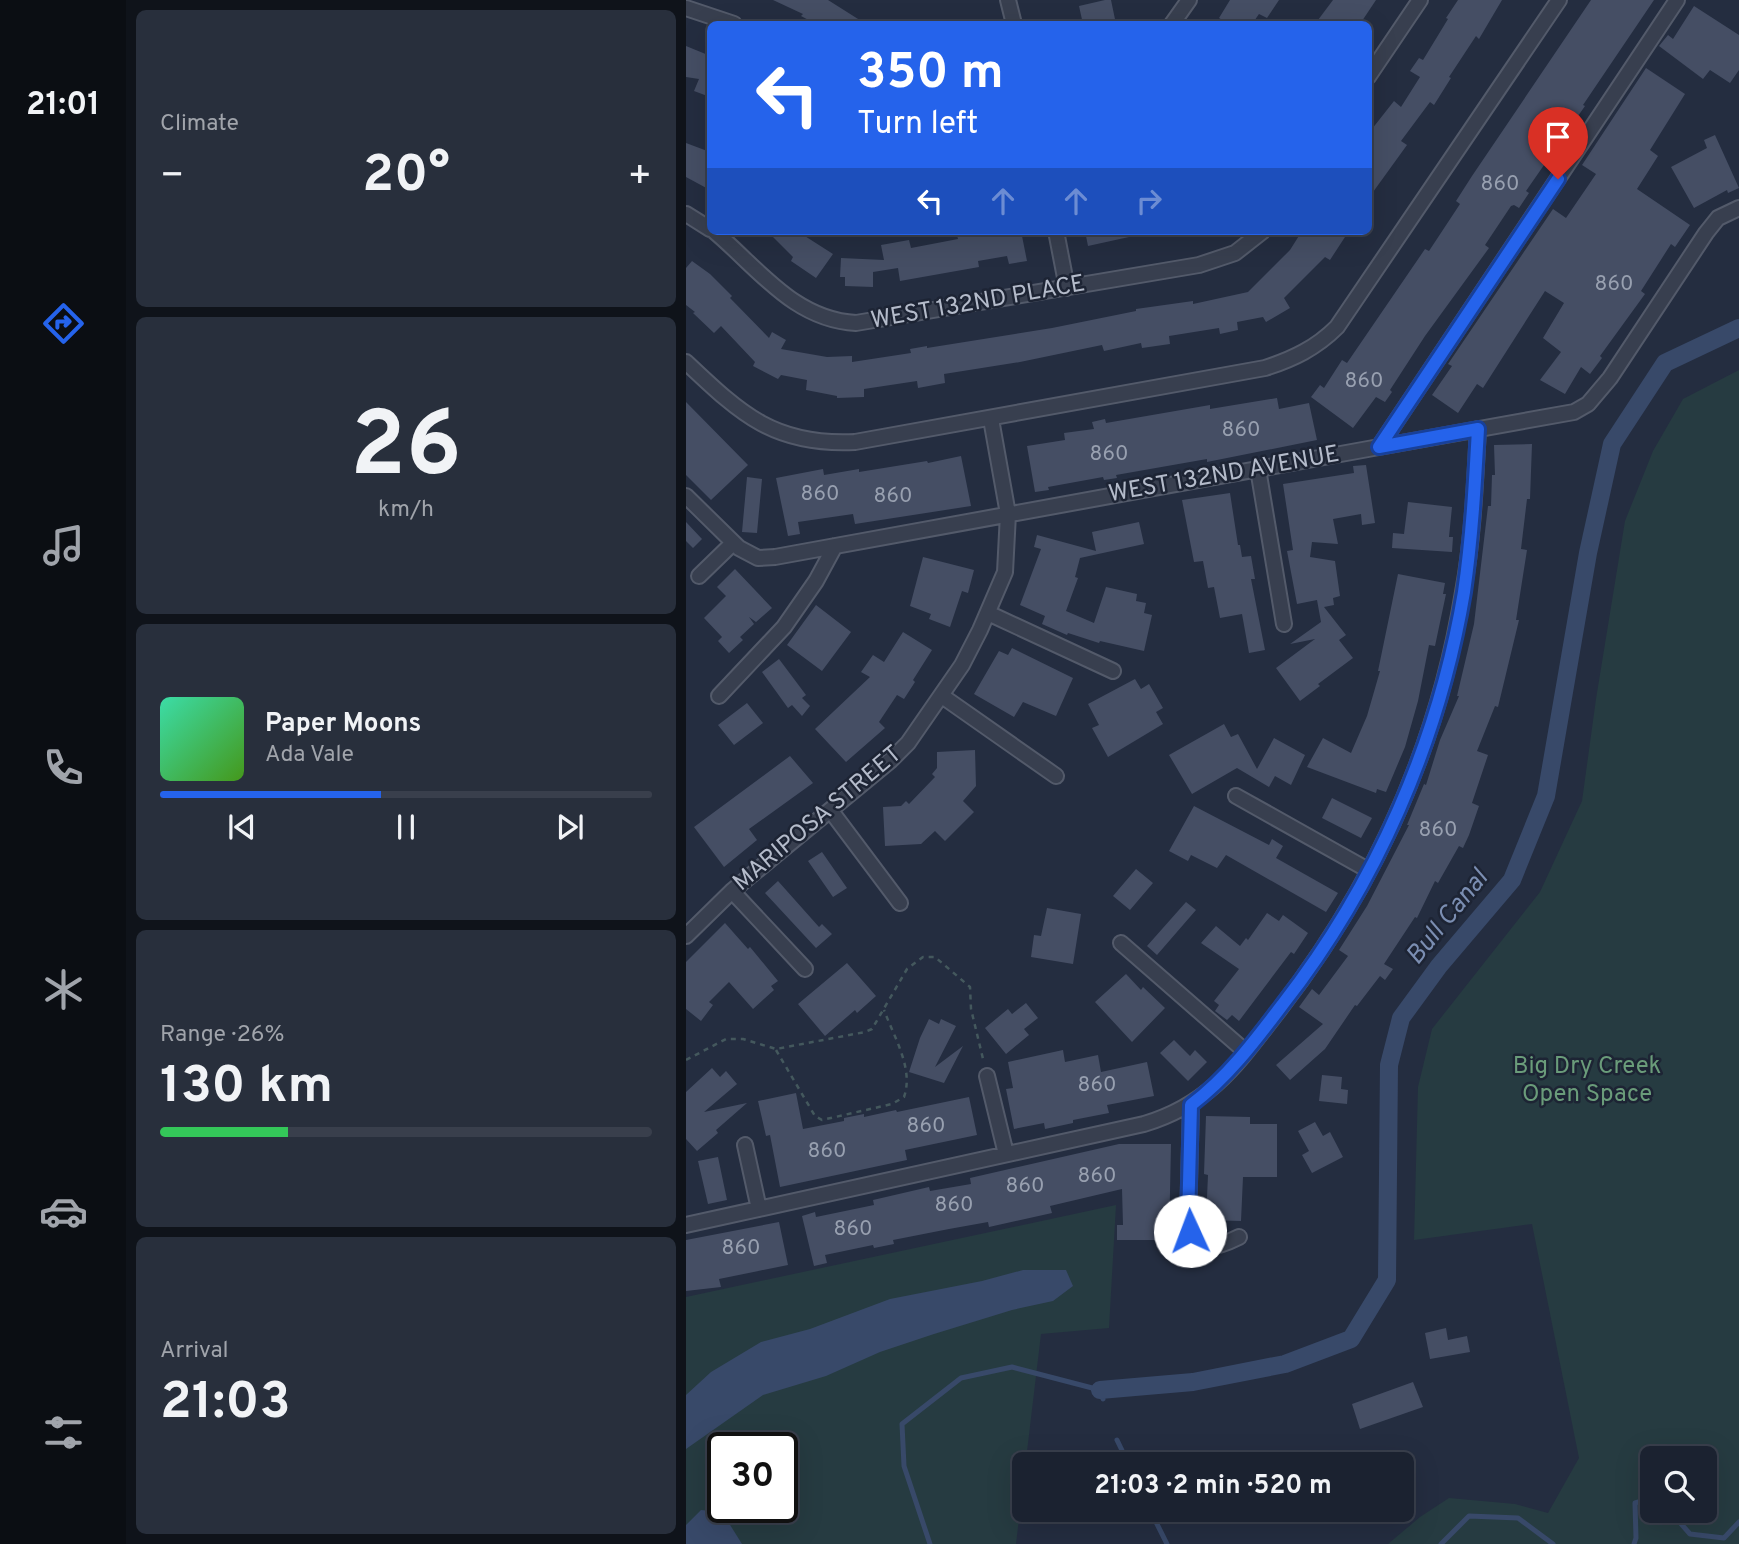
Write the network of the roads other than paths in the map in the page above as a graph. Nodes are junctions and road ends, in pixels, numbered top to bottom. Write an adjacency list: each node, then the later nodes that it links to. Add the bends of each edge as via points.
1 (1008, 0): 8 (street)
2 (1189, 0): 9 (street)
3 (1420, 0): 10 (street)
4 (1559, 0): 19 (street, via 1359,297 1316,346 1265,368)
5 (1677, 0): 21 (street)
6 (686, 8): 7 (street)
7 (725, 21)
8 (1013, 21)
9 (1174, 21)
10 (1372, 71)
11 (1739, 208): 20 (street, WEST 132ND AVENUE, via 1718,218 1706,233 1588,404 1574,412)
12 (686, 214): 13 (street, WEST 132ND PLACE)
13 (707, 227)
14 (717, 235): 17 (street, WEST 132ND PLACE, via 792,303 841,322 873,322)
15 (1057, 235): 17 (street)
16 (1258, 235): 17 (street, WEST 132ND PLACE, via 1235,253 1210,262)
17 (1067, 288)
18 (686, 362): 19 (street, via 745,415 818,443 855,442)
19 (991, 419): 24 (street, MARIPOSA STREET)
20 (1478, 429): 21 (street, WEST 132ND AVENUE); 36 (street, via 1474,505 1454,640 1423,751)
21 (1379, 447): 22 (street, WEST 132ND AVENUE)
22 (1258, 469): 24 (street, WEST 132ND AVENUE); 29 (street)
23 (686, 496): 25 (street, WEST 132ND AVENUE)
24 (1008, 514): 26 (street, WEST 132ND AVENUE); 28 (street, MARIPOSA STREET, via 1005,572)
25 (733, 542): 26 (street, WEST 132ND AVENUE, via 758,558); 27 (street)
26 (835, 545): 31 (street, via 783,626)
27 (699, 576)
28 (988, 613): 30 (street); 32 (street, MARIPOSA STREET)
29 (1284, 624)
30 (1113, 671)
31 (719, 696)
32 (942, 696): 33 (street); 35 (street, MARIPOSA STREET, via 908,743)
33 (1056, 776)
34 (1236, 796): 36 (street)
35 (831, 811): 37 (street, MARIPOSA STREET); 38 (street)
36 (1368, 870): 42 (street, via 1315,963)
37 (732, 891): 39 (street, MARIPOSA STREET); 41 (street)
38 (900, 903)
39 (686, 936)
40 (1121, 943): 42 (street)
41 (805, 969)
42 (1246, 1052): 44 (street)
43 (987, 1076): 46 (street)
44 (1191, 1105): 46 (street, via 1144,1124); 49 (street, via 1190,1231 1197,1242 1212,1248)
45 (745, 1144): 47 (street)
46 (1006, 1154): 47 (street)
47 (760, 1209): 48 (street)
48 (686, 1225)
49 (1239, 1237)

